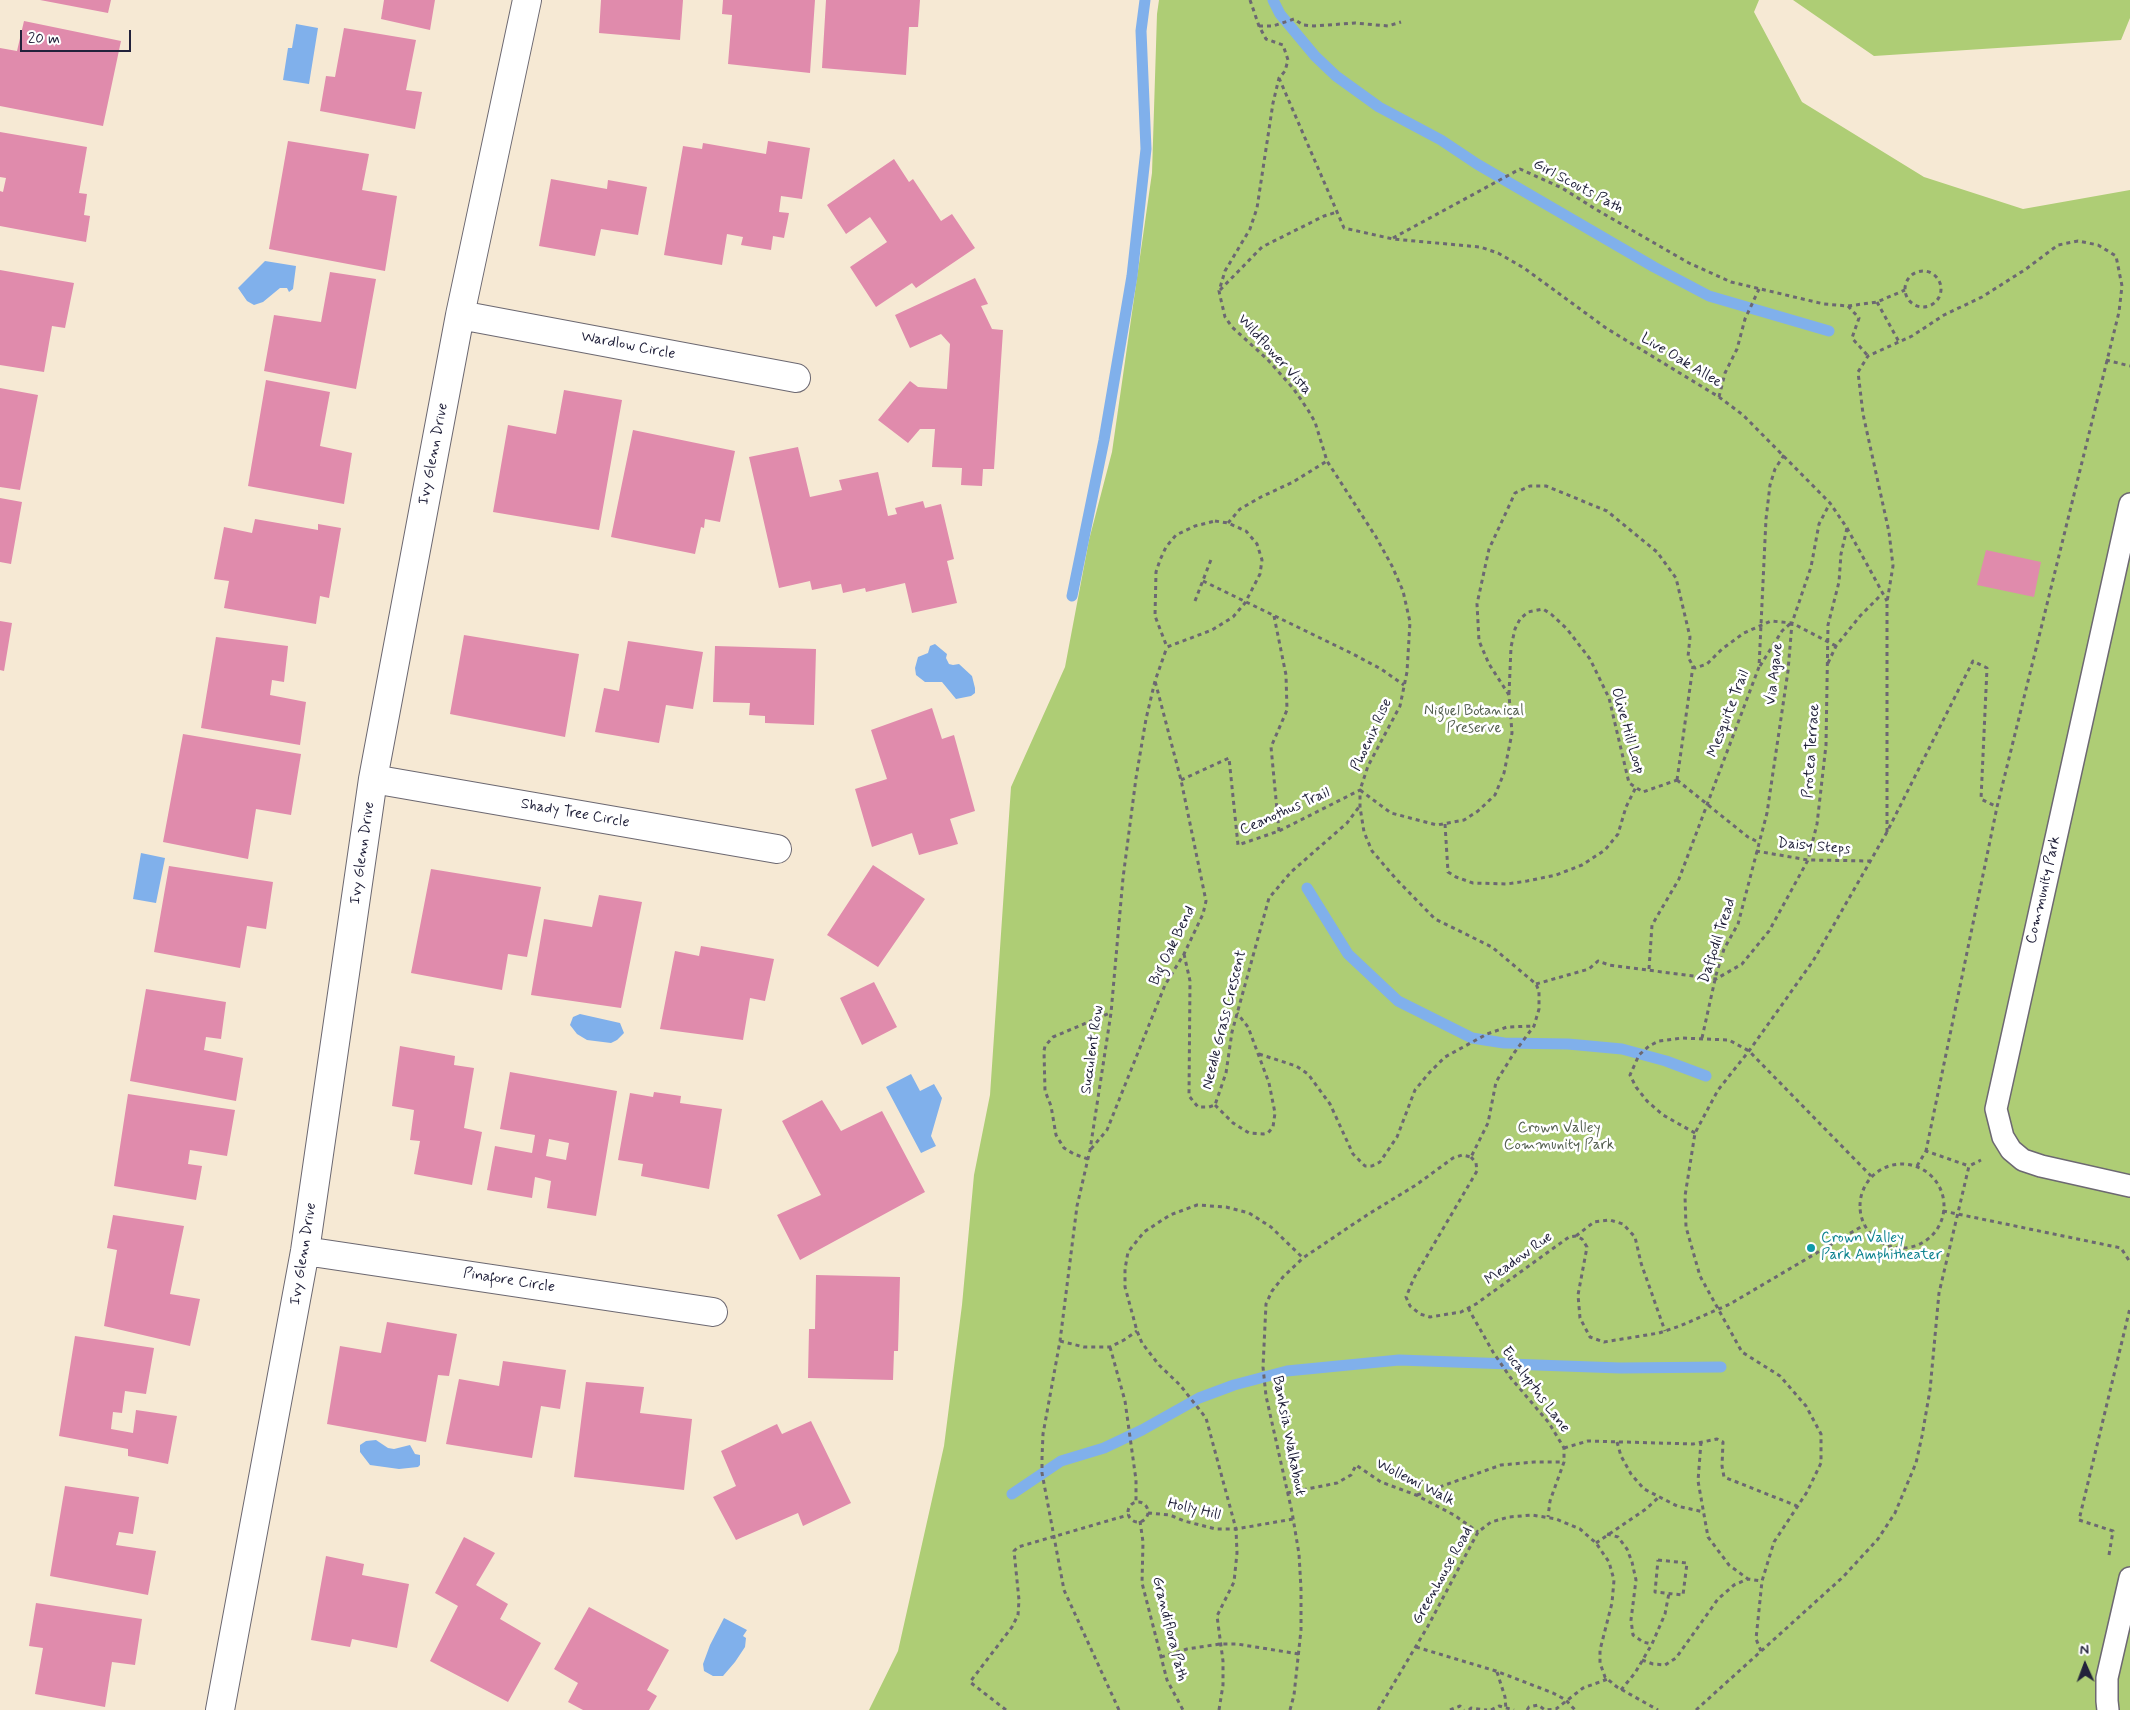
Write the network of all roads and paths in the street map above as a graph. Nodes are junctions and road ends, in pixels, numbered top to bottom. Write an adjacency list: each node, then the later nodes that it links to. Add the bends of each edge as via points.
1 (527, 0): 13 (street, Ivy Glenn Drive)
2 (1250, 0): 4 (path)
3 (1401, 22): 4 (path, via 1388,26 1355,23 1314,26 1303,25 1294,19 1273,26)
4 (1259, 26): 5 (path, via 1266,39 1283,46 1288,60)
5 (1279, 78): 6 (path); 9 (path, via 1257,208 1250,229 1225,270)
6 (1337, 212): 7 (path, via 1344,228); 9 (path, via 1262,247)
7 (1393, 239): 8 (path, Girl Scouts Path, via 1520,168 1562,188 1689,263 1731,282); 19 (path, Live Oak Allee, via 1480,247 1498,253 1524,268 1606,328)
8 (1759, 289): 12 (path, Girl Scouts Path, via 1824,304); 19 (path)
9 (1219, 290): 21 (path, Wildflower Vista, via 1225,317 1232,327 1267,359 1308,410)
10 (1905, 290): 10 (path, via 1912,275 1923,272 1938,279 1940,290 1936,302 1920,307 1909,301); 11 (path, Girl Scouts Path)
11 (1877, 302): 12 (path, Girl Scouts Path); 14 (path)
12 (1848, 306): 15 (path, via 1859,318 1852,338)
13 (460, 315): 18 (street, Wardlow Circle); 44 (street, Ivy Glenn Drive)
14 (1899, 342): 15 (path); 16 (path, via 1982,297 2058,245 2078,241 2098,245 2116,256 2122,286 2119,312)
15 (1868, 356): 31 (path, via 1858,372 1863,414 1889,532 1892,566)
16 (2106, 360): 17 (path); 51 (path)
17 (2130, 366)
18 (796, 378)
19 (1718, 397): 20 (path, Live Oak Allee, via 1743,415)
20 (1784, 456): 22 (path, Live Oak Allee); 34 (path, Mesquite Trail, via 1770,485)
21 (1327, 461): 24 (path, via 1240,509); 42 (path, Phoenix Rise, via 1376,537 1402,592 1410,622 1408,672)
22 (1830, 503): 25 (path, Live Oak Allee); 33 (path, Via Agave, via 1820,524 1811,567)
23 (2130, 504): 72 (lane, Community Park, via 1996,1108 2000,1130)
24 (1228, 523): 30 (path, via 1246,531 1257,544 1262,560 1260,574); 37 (path, via 1215,521 1195,526 1176,535 1166,547 1156,572 1154,591 1155,616)
25 (1847, 528): 28 (path, Live Oak Allee); 35 (path, Protea Terrace)
26 (1212, 557): 27 (path)
27 (1203, 581): 29 (path); 30 (path)
28 (1883, 593): 31 (path, Live Oak Allee); 36 (path)
29 (1195, 601)
30 (1245, 602): 32 (path); 37 (path, via 1233,617 1212,630)
31 (1887, 602): 54 (path)
32 (1274, 616): 42 (path, via 1381,669); 53 (path, via 1286,676 1287,710 1271,747)
33 (1792, 623): 34 (path, via 1771,621); 35 (path); 40 (path, via 1782,632); 55 (path, Via Agave, via 1770,795)
34 (1762, 625): 38 (path, via 1744,633 1707,664); 40 (path, Mesquite Trail)
35 (1827, 642): 36 (path); 39 (path, Protea Terrace)
36 (1836, 646): 39 (path)
37 (1167, 647): 41 (path, Succulent Row)
38 (1693, 666): 43 (path, Phoenix Rise, via 1688,657 1690,636 1676,578 1658,552 1607,511 1546,486 1530,486 1515,493 1489,549 1477,604 1479,642); 46 (path, Phoenix Rise)
39 (1826, 666): 58 (path, Protea Terrace, via 1826,745 1818,824)
40 (1759, 667): 49 (path, Mesquite Trail)
41 (1155, 681): 45 (path, Big Oak Bend); 64 (path, Succulent Row, via 1136,778)
42 (1404, 686): 48 (path, Phoenix Rise, via 1400,706 1368,766)
43 (1509, 695): 47 (path, Olive Hill Loop, via 1515,629 1528,612 1543,610 1567,629 1590,659 1609,698 1629,783); 52 (path, Phoenix Rise, via 1512,733 1504,772 1495,795 1464,820)
44 (374, 778): 56 (street, Shady Tree Circle); 85 (street, Ivy Glenn Drive)
45 (1181, 780): 53 (path, Ceanothus Trail, via 1229,758 1238,845); 60 (path, Big Oak Bend, via 1206,901)
46 (1677, 780): 47 (path, Olive Hill Loop, via 1643,792); 49 (path)
47 (1636, 787): 52 (path, via 1618,834 1605,850 1582,865 1527,881 1474,883 1448,872)
48 (1360, 790): 50 (path); 52 (path, Phoenix Rise, via 1391,813 1437,825); 53 (path, Ceanothus Trail)
49 (1707, 804): 55 (path); 61 (path, Mesquite Trail, via 1679,879 1652,925)
50 (1360, 807): 63 (path, via 1364,832 1372,852 1416,900 1435,919 1492,947); 65 (path, Needle Grass Crescent, via 1269,898)
51 (1997, 807): 54 (path, via 1980,799 1987,668 1973,661); 74 (path)
52 (1445, 824)
53 (1279, 831)
54 (1887, 832): 59 (path)
55 (1758, 842): 57 (path, Via Agave)
56 (777, 849)
57 (1756, 851): 58 (path, Daisy Steps); 62 (path, Daffodil Tread, via 1738,924 1724,949)
58 (1808, 860): 59 (path, Daisy Steps); 62 (path, Protea Terrace, via 1769,931 1742,964)
59 (1871, 861): 68 (path, via 1813,961)
60 (1184, 954): 70 (path, Needle Grass Crescent, via 1190,981 1189,1096 1198,1107); 73 (path, Big Oak Bend, via 1165,985 1107,1130)
61 (1649, 969): 62 (path); 63 (path, via 1598,961 1588,969)
62 (1716, 980): 67 (path, Daffodil Tread)
63 (1536, 984): 66 (path, via 1539,1009)
64 (1111, 1013): 73 (path, Succulent Row); 76 (path, via 1053,1037 1044,1051 1045,1091 1056,1135 1064,1148)
65 (1237, 1013): 69 (path, via 1248,1027); 70 (path, Needle Grass Crescent, via 1226,1073)
66 (1534, 1026): 69 (path, via 1507,1027 1445,1057 1415,1090 1397,1138 1380,1162 1372,1166 1359,1162 1330,1104 1308,1074 1296,1066); 75 (path, via 1496,1082 1488,1123)
67 (1702, 1038): 68 (path, via 1729,1040); 71 (path, via 1659,1041 1649,1046 1639,1055 1630,1076 1658,1110)
68 (1749, 1051): 71 (path, via 1718,1090); 79 (path)
69 (1259, 1054): 70 (path, via 1276,1113 1268,1133 1249,1133)
70 (1214, 1105)
71 (1695, 1133): 89 (path, via 1685,1196 1686,1227 1700,1276)
72 (2008, 1145): 78 (path); 80 (lane, Community Park, via 2023,1160)
73 (1090, 1150): 76 (path, Succulent Row)
74 (1926, 1151): 77 (path); 78 (path)
75 (1470, 1157): 86 (path, Banksia Walkabout, via 1454,1158); 88 (path, Meadow Rue, via 1476,1163 1477,1171 1406,1297 1410,1306 1430,1317)
76 (1088, 1159): 94 (path, Succulent Row, via 1077,1206)
77 (1917, 1166): 79 (path, via 1893,1164); 81 (path, via 1936,1180 1945,1201)
78 (1969, 1166): 82 (path)
79 (1871, 1176): 83 (path, via 1861,1191 1859,1208)
80 (2130, 1186)
81 (1942, 1211): 82 (path); 83 (path, via 1940,1224 1924,1242 1902,1249 1879,1243)
82 (1958, 1213): 87 (path, via 2121,1248); 124 (path, via 1939,1293 1930,1390 1922,1436 1903,1496 1878,1540 1843,1577)
83 (1864, 1225): 89 (path, Meadow Rue)
84 (1576, 1236): 88 (path, Meadow Rue, via 1569,1237); 93 (path, via 1594,1222 1610,1220 1623,1224 1635,1237); 93 (path, Meadow Rue, via 1587,1247 1578,1295 1580,1318 1590,1337 1604,1342)
85 (305, 1250): 91 (street, Pinafore Circle); 133 (street, Ivy Glenn Drive)
86 (1303, 1258): 92 (path, via 1271,1227 1249,1213 1197,1205 1170,1215 1144,1232 1128,1252 1125,1287); 100 (path, Banksia Walkabout, via 1283,1277 1266,1304 1263,1367 1266,1396)
87 (2130, 1262)
88 (1468, 1308): 98 (path, Eucalyptus Lane, via 1510,1377 1549,1423)
89 (1718, 1308): 93 (path, Meadow Rue); 104 (path, via 1742,1352 1780,1376 1806,1406 1821,1434 1821,1463)
90 (2130, 1308): 116 (path, via 2079,1520 2113,1531)
91 (713, 1312)
92 (1137, 1330): 95 (path); 111 (path, via 1142,1343 1159,1365 1206,1418)
93 (1665, 1331)
94 (1060, 1341): 95 (path, via 1084,1347); 114 (path, Succulent Row, via 1043,1434 1042,1458)
95 (1110, 1347): 103 (path, via 1130,1429)
96 (1617, 1442): 97 (path); 98 (path, via 1588,1441); 102 (path, via 1631,1474 1644,1489)
97 (1701, 1442): 104 (path, via 1716,1439 1723,1442 1724,1477); 105 (path, via 1698,1481)
98 (1564, 1448): 99 (path, Eucalyptus Lane)
99 (1564, 1462): 101 (path, via 1500,1465); 108 (path, Eucalyptus Lane, via 1550,1501)
100 (1287, 1493): 101 (path, Wollemi Walk, via 1337,1483 1351,1475 1356,1465 1381,1482); 109 (path, Banksia Walkabout)
101 (1416, 1495): 112 (path, Wollemi Walk)
102 (1659, 1497): 105 (path, via 1677,1506); 113 (path)
103 (1136, 1501): 106 (path, via 1144,1504); 107 (path, via 1129,1505)
104 (1797, 1506): 119 (path, via 1774,1542)
105 (1704, 1512): 118 (path, via 1708,1537 1729,1565)
106 (1148, 1513): 110 (path); 111 (path, Holly Hill, via 1170,1515 1216,1528)
107 (1128, 1515): 110 (path, via 1132,1520); 114 (path)
108 (1548, 1517): 112 (path, Greenhouse Road, via 1509,1517 1491,1522); 115 (path, Greenhouse Road, via 1580,1530)
109 (1293, 1519): 111 (path, Holly Hill); 125 (path, Banksia Walkabout, via 1302,1589)
110 (1140, 1521): 126 (path, Grandiflora Path, via 1142,1583)
111 (1236, 1529): 121 (path, via 1234,1582 1217,1616)
112 (1478, 1532): 123 (path, Greenhouse Road)
113 (1607, 1534): 115 (path); 122 (path, via 1618,1537 1632,1562 1636,1580 1632,1635)
114 (1054, 1537): 134 (path, via 1014,1551 1018,1615 970,1682); 135 (path, Succulent Row, via 1064,1590)
115 (1596, 1542): 129 (path, Greenhouse Road, via 1609,1562 1614,1580 1612,1603 1600,1650 1600,1663)
116 (2109, 1556)
117 (2130, 1578): 150 (lane, via 2107,1678)
118 (1748, 1579): 119 (path); 127 (path, via 1734,1585 1718,1599 1676,1658 1665,1665)
119 (1762, 1581): 124 (path, via 1756,1638)
120 (1669, 1593): 120 (path, via 1683,1595 1687,1563 1658,1560 1655,1592); 122 (path, via 1665,1614)
121 (1220, 1644): 125 (path); 126 (path, via 1193,1647); 137 (path, via 1223,1685)
122 (1652, 1644): 127 (path)
123 (1416, 1647): 128 (path); 139 (path, Greenhouse Road)
124 (1761, 1651): 149 (path)
125 (1299, 1654): 138 (path, Banksia Walkabout)
126 (1161, 1658): 136 (path, Grandiflora Path, via 1167,1680)
127 (1642, 1660): 130 (path)
128 (1496, 1671): 131 (path); 132 (path)
129 (1608, 1679): 130 (path); 131 (path, via 1583,1688)
130 (1622, 1690): 148 (path)
131 (1566, 1700): 146 (path, via 1556,1709 1545,1710 1538,1705 1529,1706); 147 (path)
132 (1506, 1709): 144 (path, via 1499,1706); 145 (path)
133 (220, 1710)
134 (1006, 1710)
135 (1119, 1710)
136 (1184, 1710)
137 (1220, 1710)
138 (1290, 1710)
139 (1378, 1710)
140 (1450, 1710): 141 (path, via 1460,1706)
141 (1464, 1710)
142 (1469, 1710): 143 (path)
143 (1487, 1710)
144 (1491, 1710)
145 (1514, 1710)
146 (1527, 1710)
147 (1576, 1710)
148 (1658, 1710)
149 (1696, 1710)
150 (2108, 1710)

